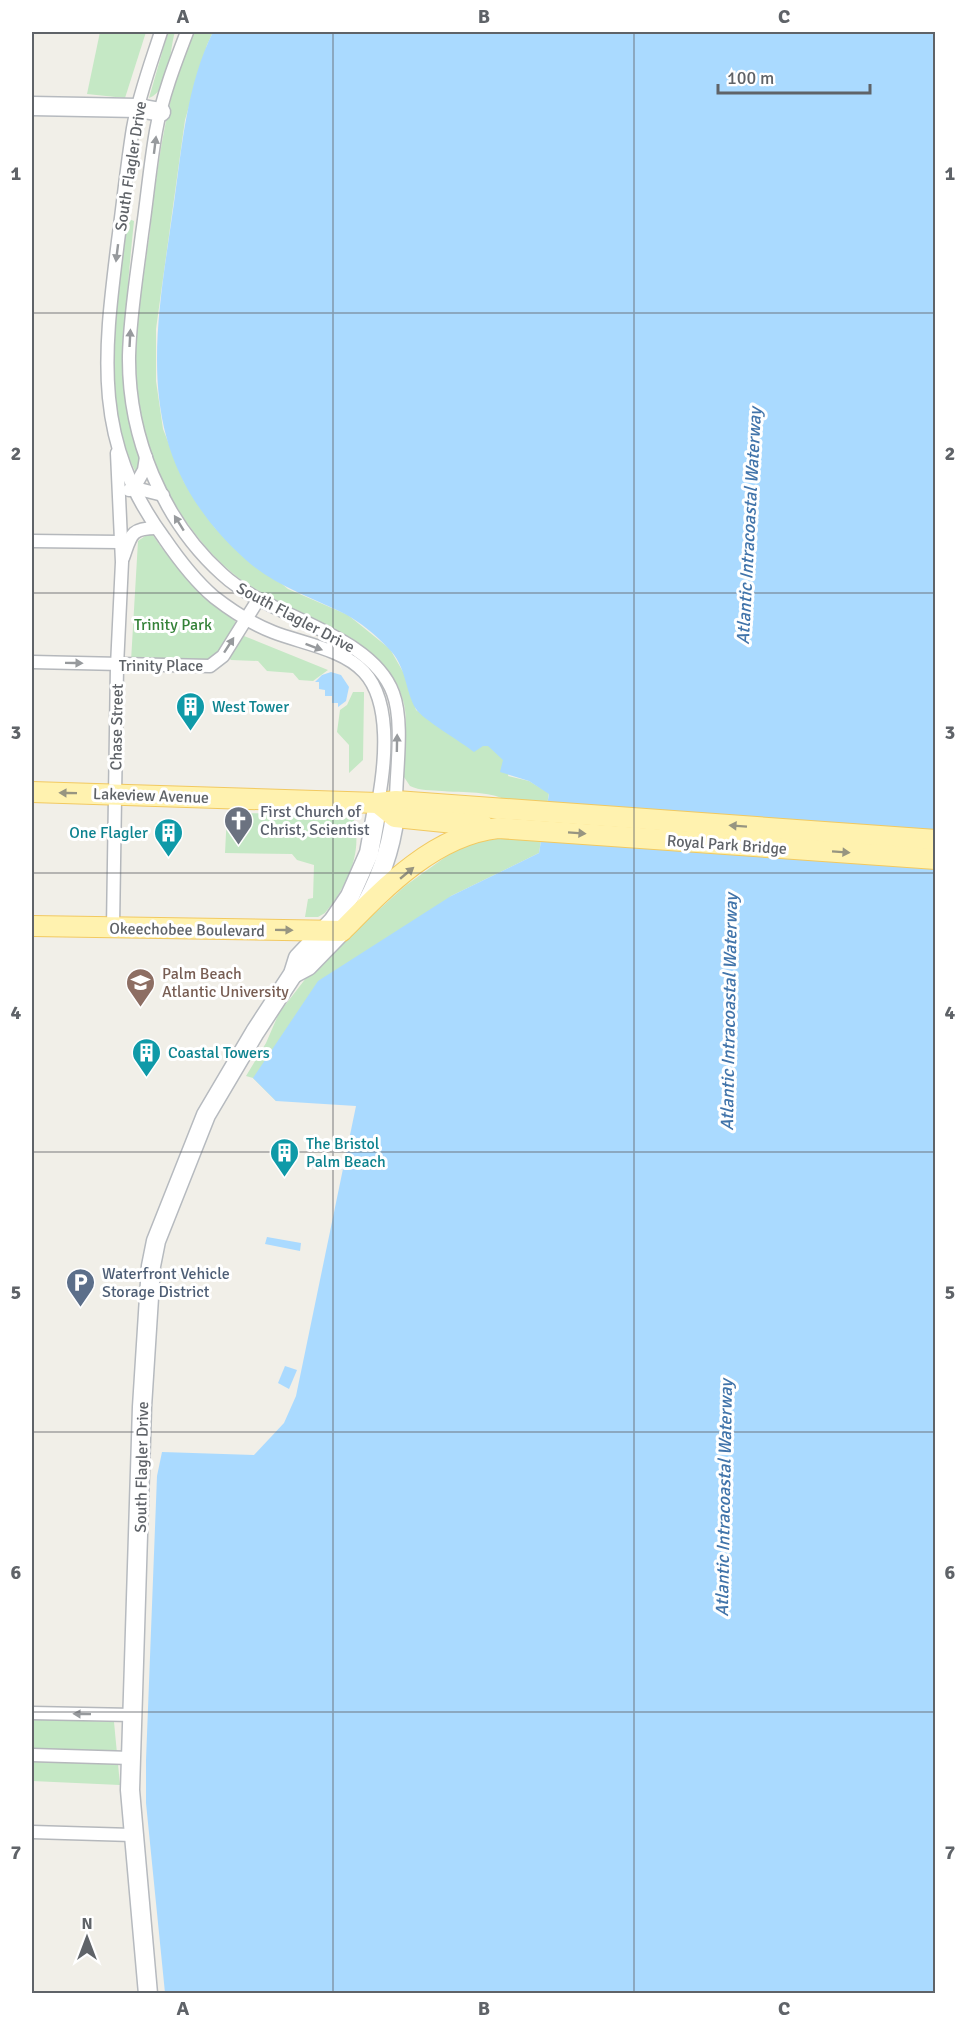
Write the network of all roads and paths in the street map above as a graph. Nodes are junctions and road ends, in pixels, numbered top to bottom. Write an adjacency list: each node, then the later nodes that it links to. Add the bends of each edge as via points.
1 (161, 32): 4 (street, South Flagler Drive)
2 (187, 32): 5 (street, South Flagler Drive)
3 (32, 106): 4 (street)
4 (138, 108): 5 (street); 6 (street, South Flagler Drive, one-way to 6, via 106,354 109,411)
5 (161, 112): 7 (street, South Flagler Drive, one-way to 5, via 135,420 129,357)
6 (117, 447): 8 (street, South Flagler Drive); 9 (street, Chase Street)
7 (146, 457): 8 (street); 10 (street, South Flagler Drive)
8 (134, 488): 9 (street); 10 (street); 11 (street, South Flagler Drive)
9 (119, 494): 13 (street, Chase Street)
10 (163, 495): 15 (street, South Flagler Drive, one-way to 10, via 222,575 202,554)
11 (156, 528): 14 (street, Chase Street, via 142,528 131,536); 16 (street, South Flagler Drive, via 199,583)
12 (32, 541): 13 (street)
13 (119, 542): 14 (street, Chase Street)
14 (122, 562): 18 (street, Chase Street)
15 (258, 600): 16 (street, Trinity Place); 21 (street, South Flagler Drive, one-way to 15, via 396,709 385,678 352,647)
16 (246, 619): 18 (street, Trinity Place, one-way to 16, via 210,666 223,656); 21 (street, South Flagler Drive, one-way to 21, via 353,662 371,681 383,713 382,782)
17 (32, 662): 18 (street, Trinity Place, one-way to 18)
18 (117, 666): 20 (street, Chase Street)
19 (32, 792): 20 (main road, Lakeview Avenue, one-way to 19)
20 (115, 794): 21 (main road, Lakeview Avenue); 28 (street, Chase Street)
21 (390, 807): 22 (main road, Lakeview Avenue); 23 (main road, Lakeview Avenue); 26 (street, South Flagler Drive, via 382,873); 29 (street, South Flagler Drive)
22 (519, 820): 23 (main road); 24 (main road, Royal Park Bridge, one-way to 22); 25 (main road, Royal Park Bridge, one-way to 25)
23 (498, 828): 26 (main road, one-way to 23, via 436,849 465,835)
24 (936, 840)
25 (936, 859)
26 (362, 911): 29 (main road, South Flagler Drive)
27 (32, 926): 28 (main road, Okeechobee Boulevard)
28 (113, 928): 29 (main road, Okeechobee Boulevard, one-way to 29)
29 (333, 931): 31 (street, South Flagler Drive, via 309,966 293,974 206,1115 153,1257 142,1407)
30 (32, 1713): 31 (street, one-way to 30)
31 (133, 1715): 33 (street, South Flagler Drive)
32 (32, 1755): 33 (street)
33 (131, 1758): 35 (street, South Flagler Drive)
34 (32, 1832): 35 (street)
35 (132, 1835): 36 (street, South Flagler Drive)
36 (148, 1994)

